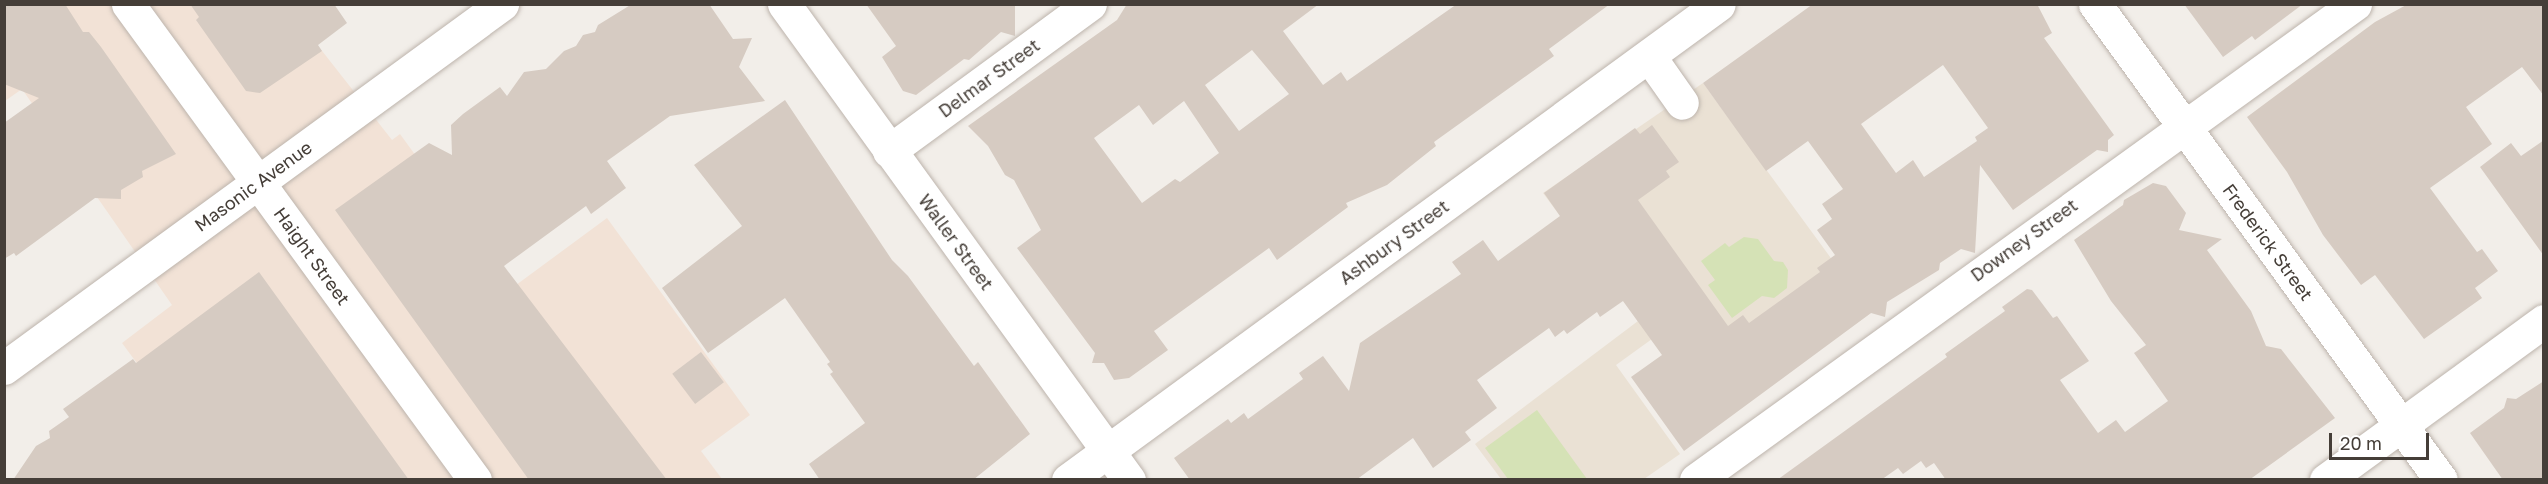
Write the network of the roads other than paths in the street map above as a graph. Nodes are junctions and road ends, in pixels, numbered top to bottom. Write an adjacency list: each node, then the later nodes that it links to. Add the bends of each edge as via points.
1 (128, 4): 12 (street, Haight Street)
2 (502, 4): 12 (street, Masonic Avenue)
3 (784, 4): 11 (street, Waller Street)
4 (1090, 4): 11 (street, Delmar Street)
5 (1719, 4): 8 (street, Ashbury Street)
6 (2095, 4): 10 (street, Frederick Street)
7 (2355, 4): 10 (street, Downey Street)
8 (1649, 56): 9 (street); 16 (street, Ashbury Street)
9 (1682, 103)
10 (2184, 127): 15 (street, Frederick Street); 20 (street, Downey Street)
11 (889, 151): 16 (street, Waller Street)
12 (258, 182): 14 (street, Masonic Avenue); 17 (street, Haight Street)
13 (2544, 321): 15 (street)
14 (4, 368)
15 (2401, 424): 21 (street); 22 (street, Frederick Street)
16 (1108, 451): 18 (street, Ashbury Street); 19 (street, Waller Street)
17 (475, 480)
18 (1068, 480)
19 (1129, 480)
20 (1696, 480)
21 (2326, 480)
22 (2441, 480)

